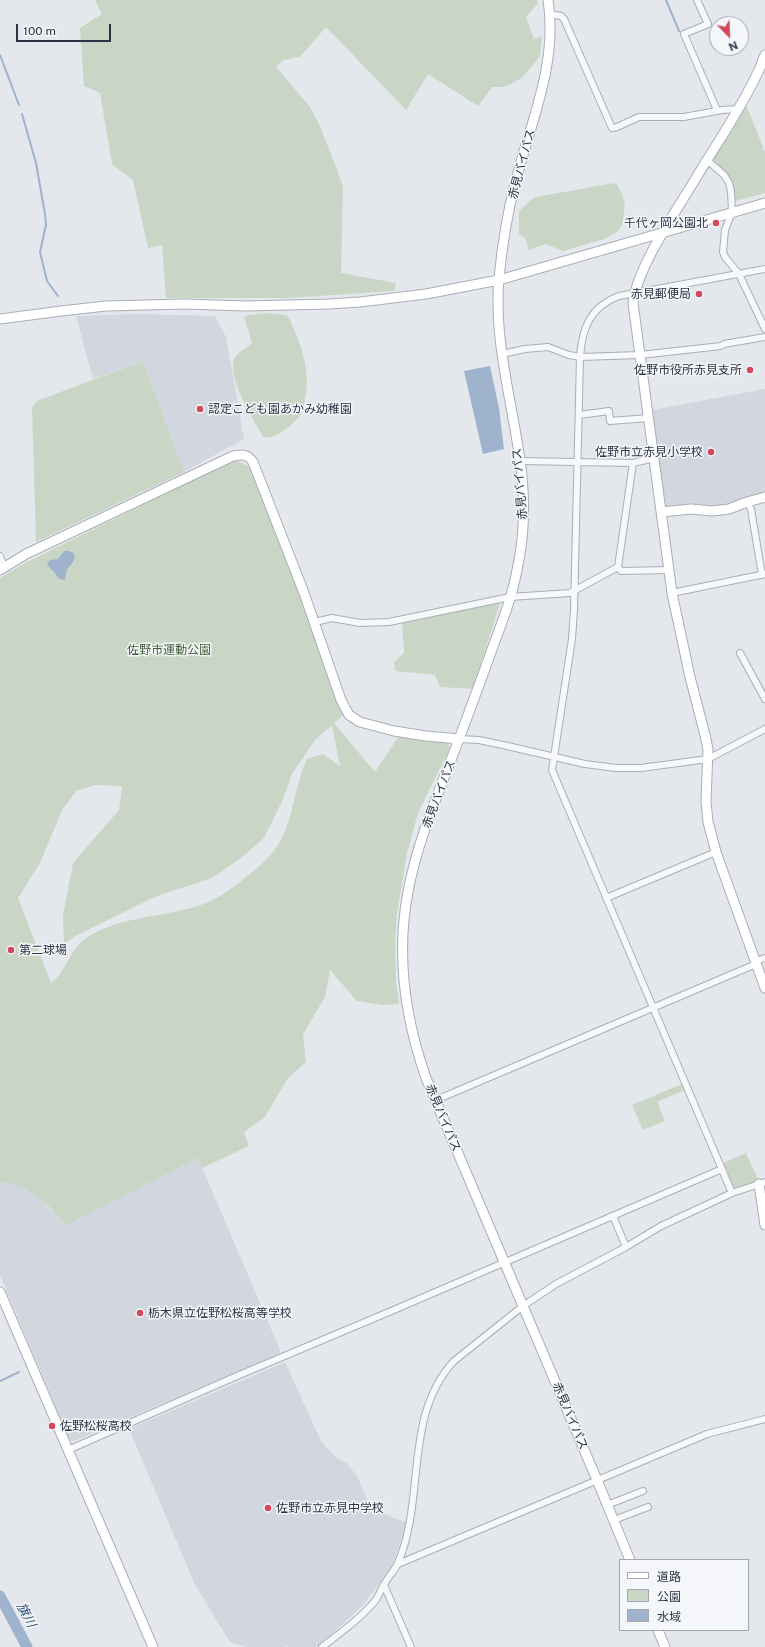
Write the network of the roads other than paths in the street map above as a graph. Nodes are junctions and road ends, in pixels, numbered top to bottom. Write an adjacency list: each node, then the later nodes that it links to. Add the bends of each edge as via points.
1 (548, 0): 3 (street, 赤見バイパス)
2 (697, 0): 6 (street, via 708,24 684,34)
3 (550, 14): 6 (street, via 564,19 612,128 639,117 684,117); 13 (street, 赤見バイパス, via 547,72 515,184)
4 (765, 55): 5 (street)
5 (738, 109): 6 (street); 7 (street)
6 (717, 110)
7 (707, 160): 9 (street, via 729,183 732,191); 10 (street)
8 (765, 203): 9 (street)
9 (732, 212): 10 (street); 12 (street, via 725,230 723,252)
10 (662, 233): 13 (street); 14 (street)
11 (765, 269): 12 (street)
12 (739, 274): 14 (street); 16 (street)
13 (499, 280): 15 (street, via 433,293 360,302 106,306); 18 (street, 赤見バイパス)
14 (634, 293): 19 (street); 20 (street, via 610,300 595,312 586,326)
15 (0, 319)
16 (765, 329)
17 (765, 337): 19 (street, via 721,346)
18 (502, 354): 20 (street, via 548,347); 24 (street, 赤見バイパス)
19 (640, 355): 20 (street); 22 (street)
20 (580, 357): 21 (street)
21 (579, 415): 22 (street, via 609,411 610,421); 25 (street)
22 (649, 418): 23 (street)
23 (655, 458): 26 (street); 29 (street)
24 (520, 461): 25 (street); 37 (street, 赤見バイパス, via 524,524)
25 (578, 462): 26 (street); 35 (street)
26 (633, 463): 31 (street)
27 (765, 498): 28 (street)
28 (747, 502): 29 (street, via 730,509); 34 (street, via 751,509)
29 (662, 512): 33 (street)
30 (0, 556): 32 (street)
31 (618, 567): 33 (street, via 621,571); 35 (street)
32 (2, 568): 38 (street, via 98,519 233,456 243,454 253,462)
33 (669, 570): 36 (street)
34 (764, 574): 36 (street)
35 (575, 591): 37 (street); 43 (street, via 572,639)
36 (672, 593): 44 (street, via 705,735)
37 (510, 597): 38 (street, via 389,622 360,623 332,618); 42 (street, 赤見バイパス)
38 (315, 622): 42 (street, via 341,700 349,715 360,722 394,731)
39 (740, 653): 40 (street)
40 (765, 699)
41 (765, 729): 44 (street)
42 (459, 739): 43 (street); 51 (street, 赤見バイパス, via 418,852 408,893 404,932 404,982 410,1022 420,1060)
43 (554, 757): 44 (street, via 616,768 641,768); 46 (street, via 552,770)
44 (708, 759): 45 (street, via 706,802)
45 (716, 852): 46 (street); 48 (street)
46 (606, 898): 50 (street)
47 (765, 958): 48 (street)
48 (756, 962): 49 (street); 50 (street)
49 (765, 988)
50 (653, 1008): 51 (street); 52 (street)
51 (436, 1100): 58 (street, 赤見バイパス)
52 (722, 1169): 54 (street); 55 (street)
53 (762, 1183): 54 (street); 56 (street)
54 (732, 1193): 57 (street, via 661,1226)
55 (613, 1216): 57 (street); 58 (street)
56 (765, 1225)
57 (626, 1247): 60 (street, via 556,1284)
58 (504, 1262): 60 (street, 赤見バイパス); 62 (street)
59 (0, 1292): 62 (street)
60 (524, 1306): 63 (street, 赤見バイパス); 69 (street, via 454,1361 431,1394 424,1417 409,1530)
61 (765, 1419): 63 (street, via 707,1434)
62 (68, 1450): 72 (street)
63 (597, 1480): 65 (street, 赤見バイパス); 69 (street)
64 (642, 1491): 65 (street)
65 (607, 1505): 67 (street, 赤見バイパス)
66 (648, 1507): 67 (street)
67 (614, 1520): 68 (street, 赤見バイパス)
68 (630, 1559)
69 (398, 1564): 70 (street)
70 (384, 1585): 73 (street, via 375,1601); 74 (street)
71 (658, 1631): 75 (street)
72 (153, 1647)
73 (322, 1647)
74 (411, 1647)
75 (665, 1647)

